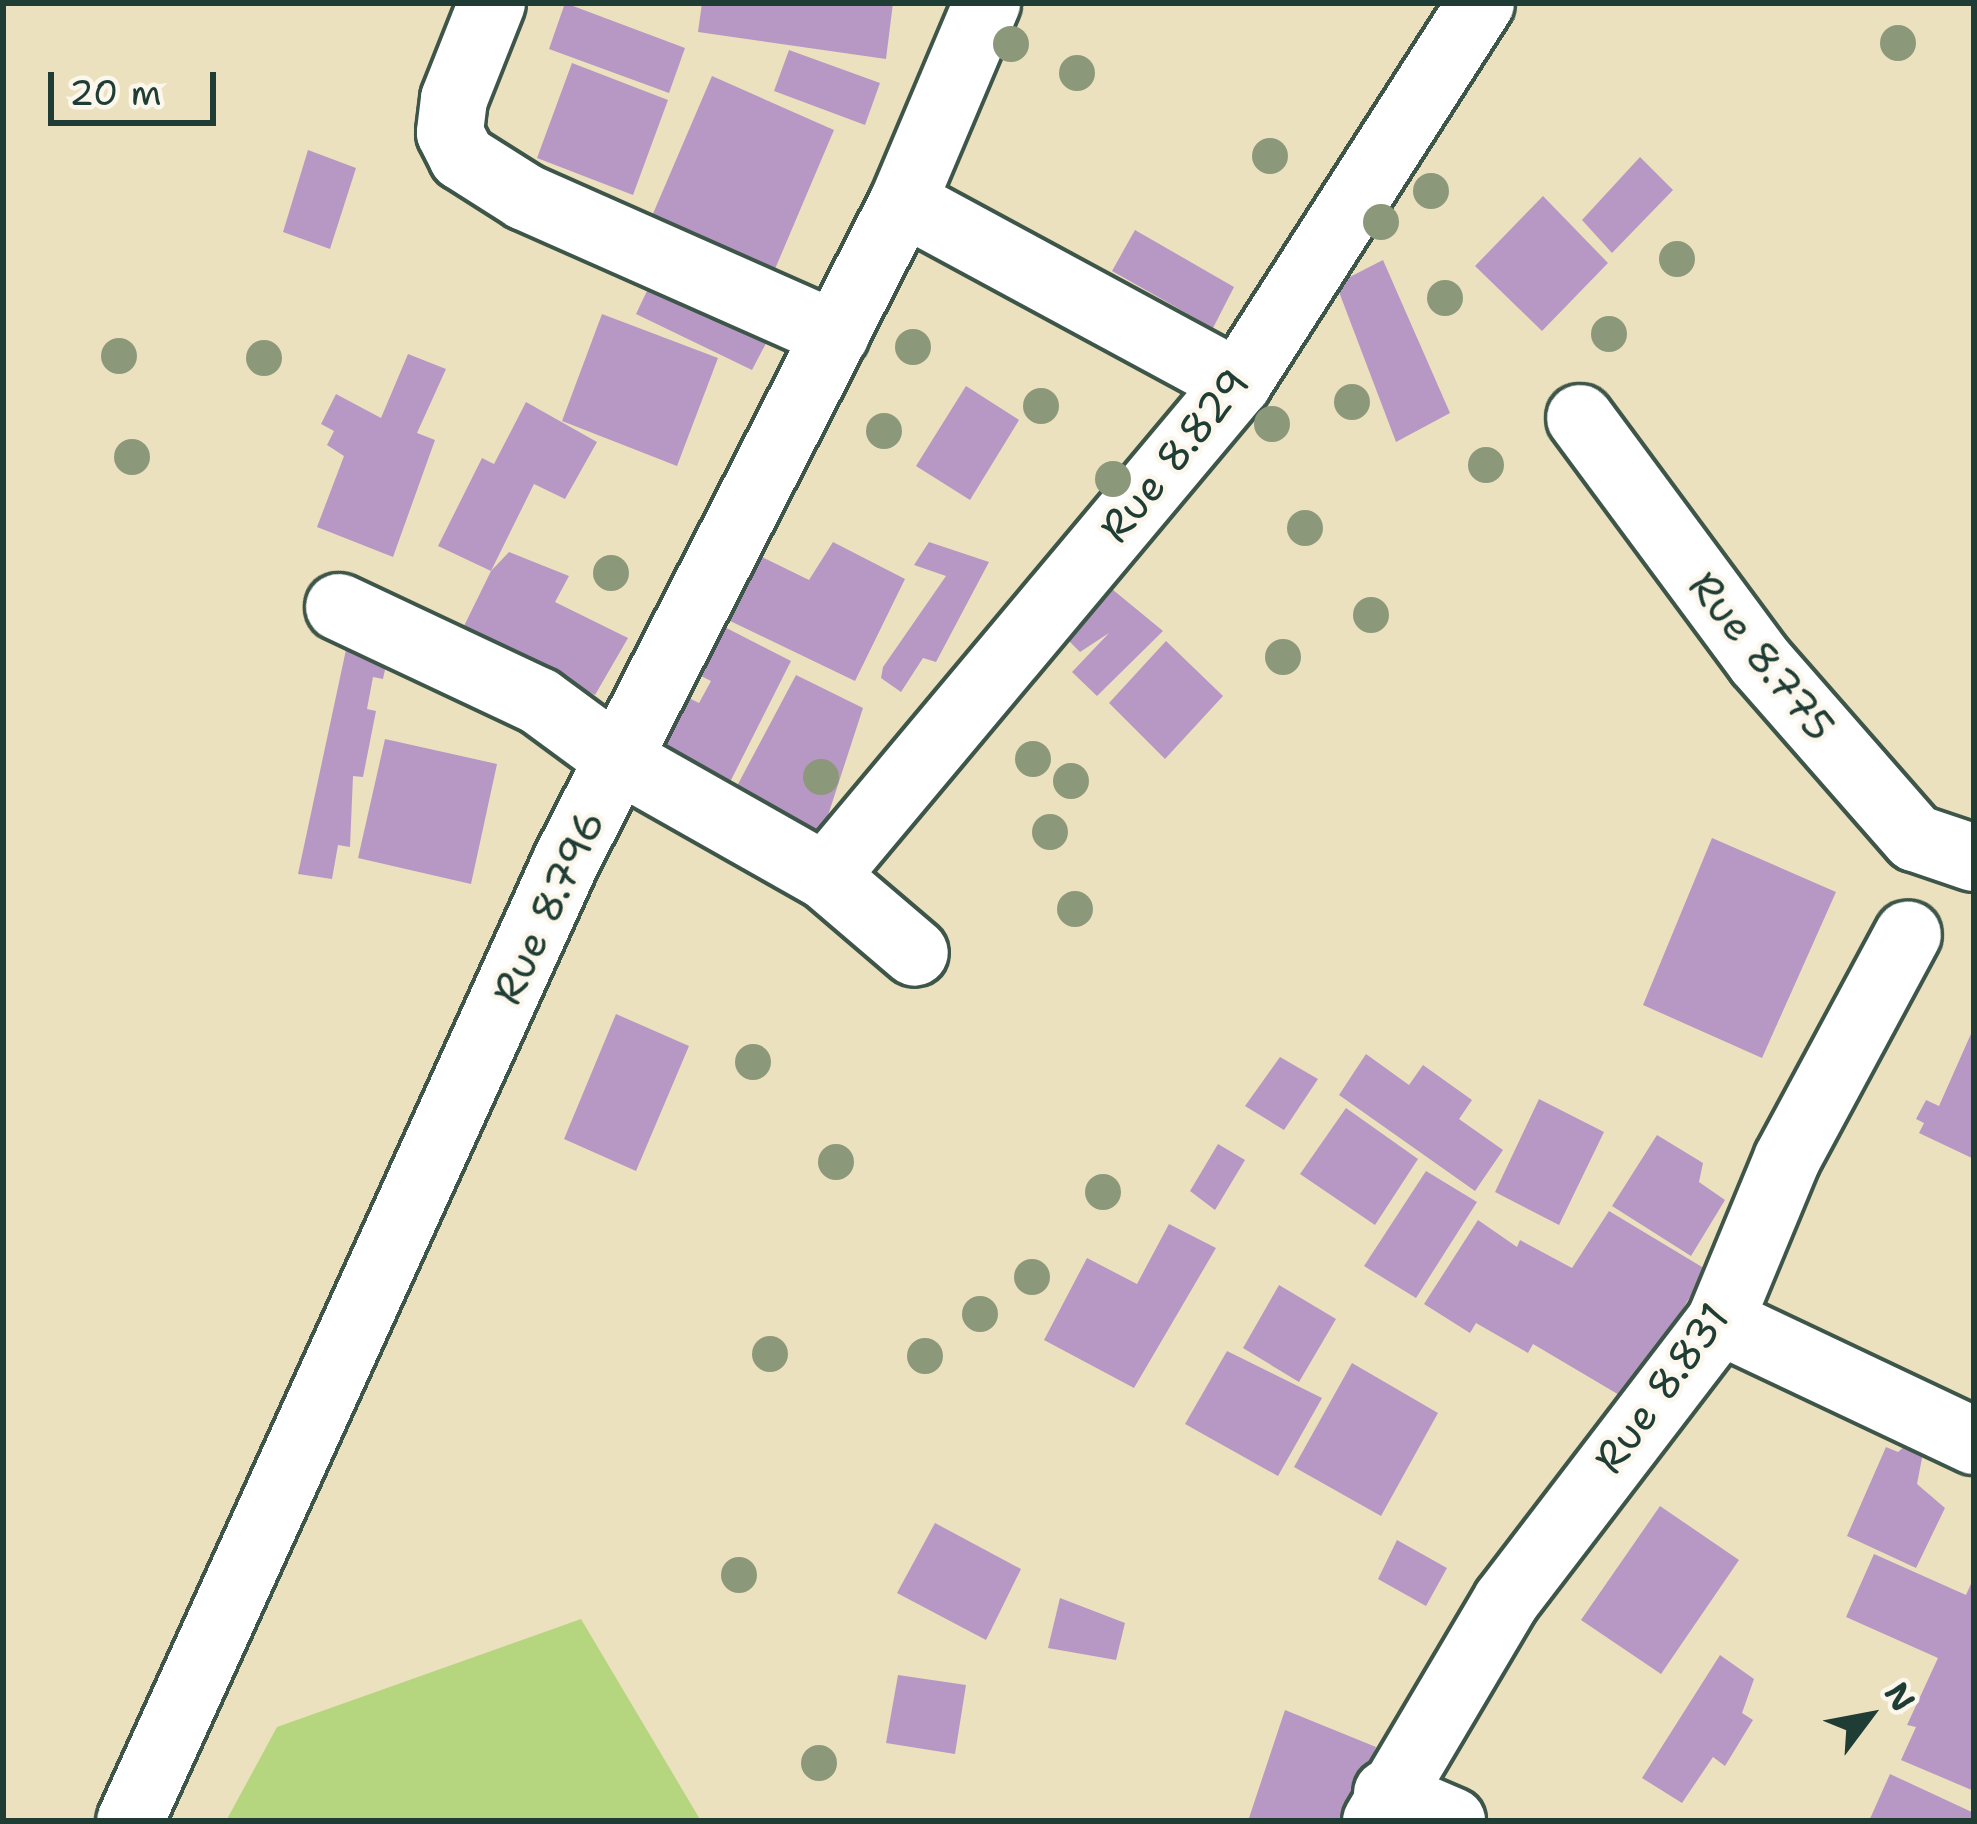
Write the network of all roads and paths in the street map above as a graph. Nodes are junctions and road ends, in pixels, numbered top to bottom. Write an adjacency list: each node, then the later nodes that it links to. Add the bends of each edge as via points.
1 (492, 3): 5 (street, via 454,99 450,133 462,157 525,197)
2 (987, 3): 4 (street, Rue 8.796)
3 (1481, 3): 6 (street, Rue 8.829)
4 (903, 202): 5 (street, Rue 8.796); 6 (street)
5 (836, 334): 9 (street, Rue 8.796)
6 (1238, 382): 11 (street, Rue 8.829)
7 (1580, 418): 10 (street, Rue 8.775, via 1759,660 1915,838)
8 (339, 607): 9 (street, via 539,701)
9 (618, 759): 11 (street); 17 (street, Rue 8.796)
10 (1974, 858)
11 (825, 876): 13 (street)
12 (1908, 934): 14 (street, Rue 8.831, via 1787,1159)
13 (915, 953)
14 (1720, 1321): 15 (street); 16 (street, Rue 8.831, via 1506,1601)
15 (1974, 1441)
16 (1382, 1807): 18 (street)
17 (130, 1821)
18 (1452, 1821)

